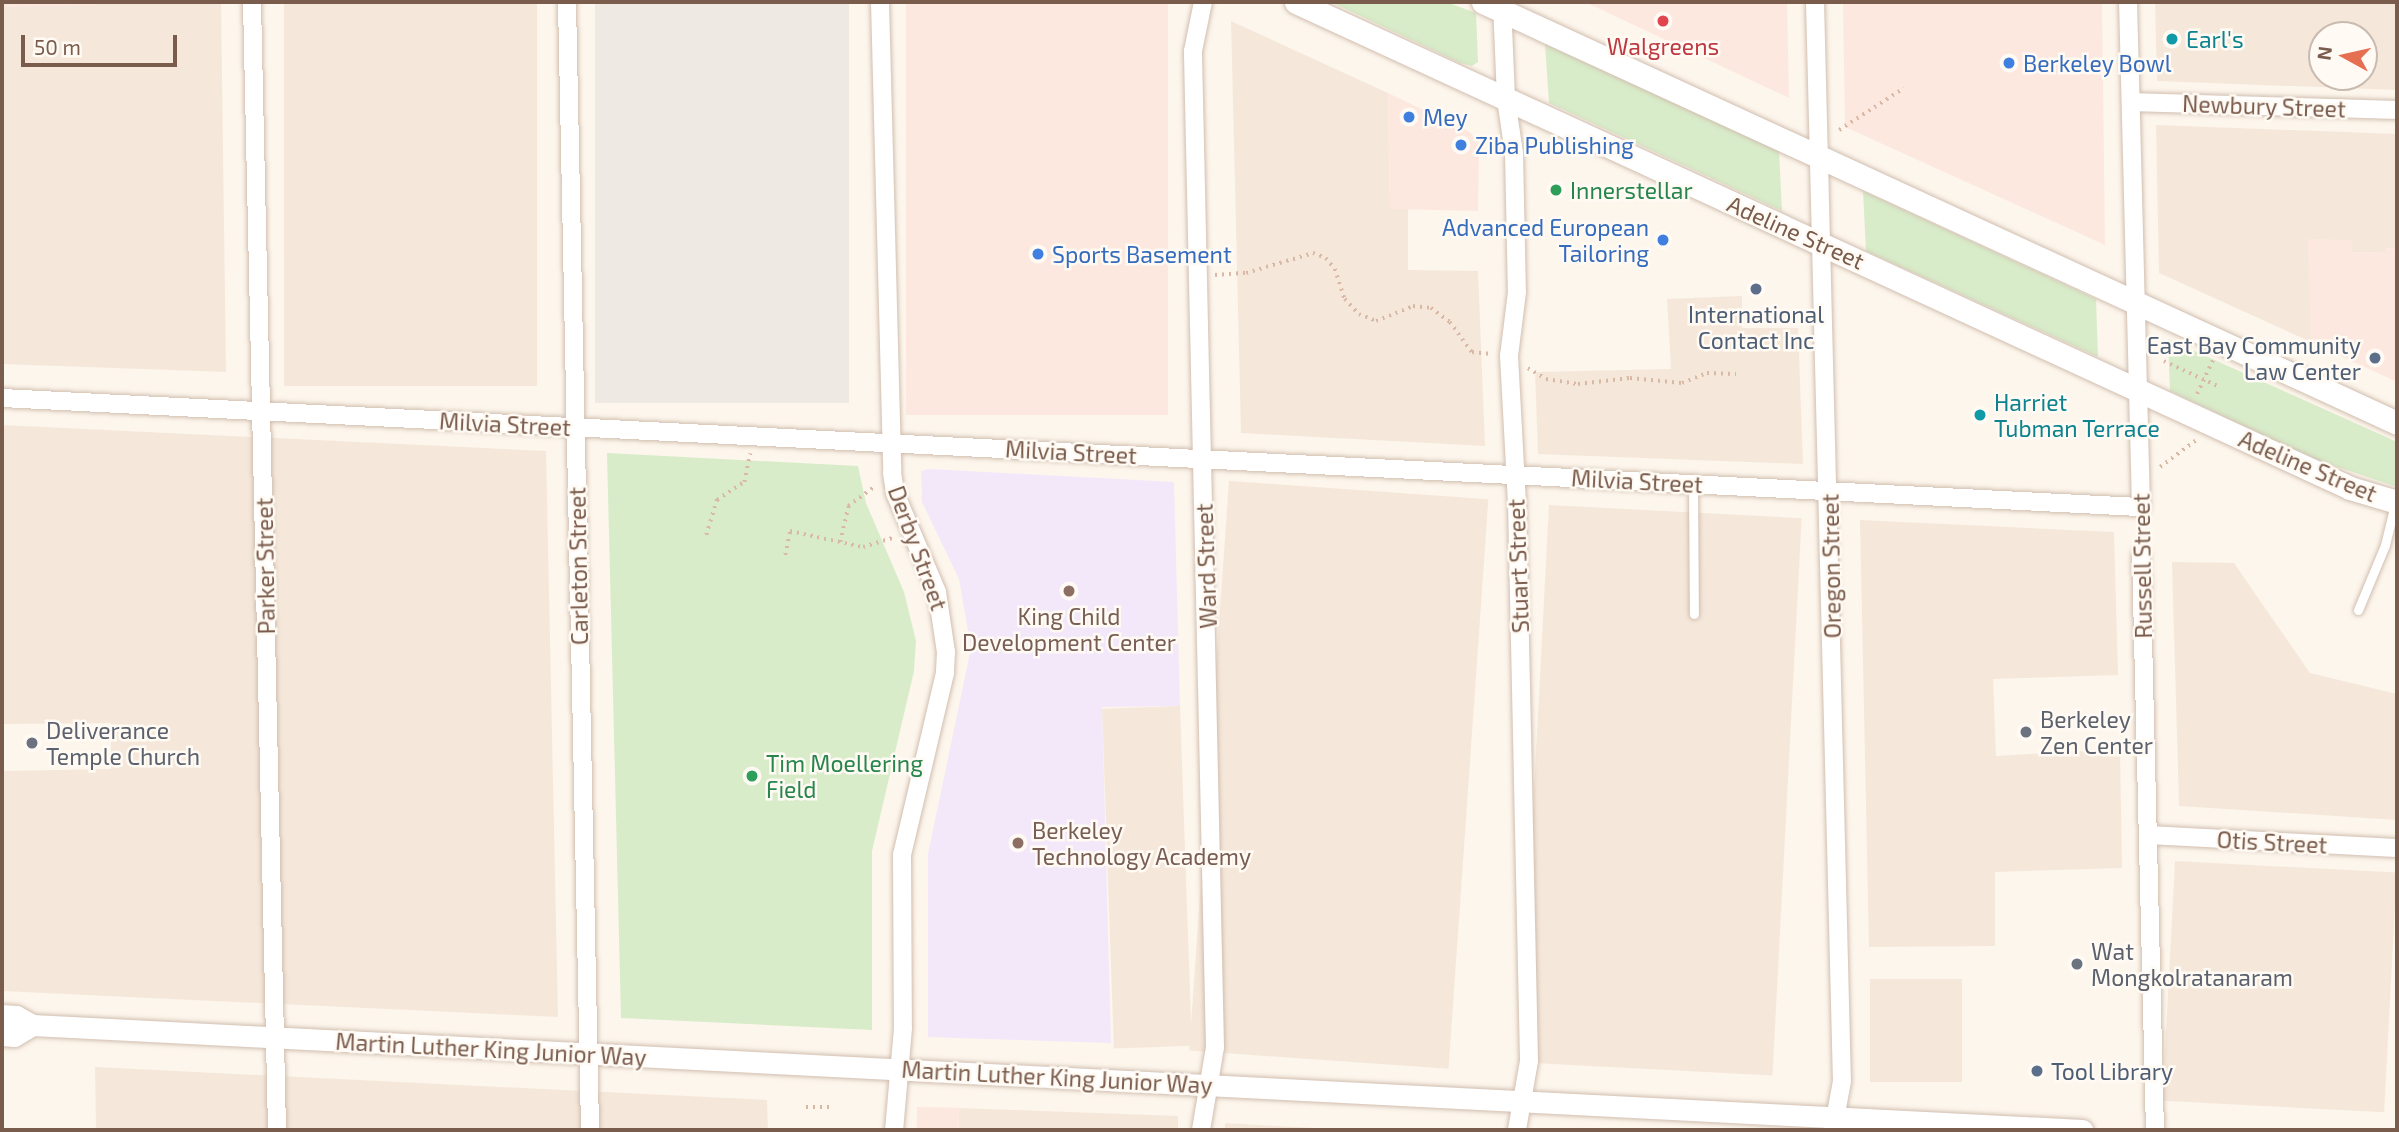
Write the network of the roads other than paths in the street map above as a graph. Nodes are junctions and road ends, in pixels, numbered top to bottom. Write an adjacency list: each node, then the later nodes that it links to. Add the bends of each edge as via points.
1 (252, 2): 17 (street, Parker Street)
2 (567, 2): 19 (street, Carleton Street)
3 (880, 2): 20 (street, Derby Street)
4 (1203, 2): 21 (street, Ward Street, via 1193,51)
5 (1296, 2): 9 (main road, Adeline Street)
6 (1815, 2): 12 (street, Oregon Street)
7 (2128, 2): 10 (street, Russell Street)
8 (1496, 4): 9 (street, Stuart Street); 12 (main road)
9 (1506, 99): 13 (main road, Adeline Street); 22 (street, Stuart Street, via 1514,145 1517,292 1508,356)
10 (2131, 102): 11 (street, Newbury Street); 14 (street, Russell Street)
11 (2397, 110)
12 (1819, 154): 13 (street, Oregon Street); 14 (main road)
13 (1823, 244): 15 (main road, Adeline Street); 24 (street, Oregon Street)
14 (2136, 301): 15 (street, Russell Street); 18 (main road)
15 (2139, 391): 25 (street, Russell Street); 26 (main road, Adeline Street, via 2350,488)
16 (2, 398): 17 (street, Milvia Street)
17 (262, 411): 19 (street, Milvia Street); 35 (street, Parker Street)
18 (2397, 423)
19 (575, 427): 20 (street, Milvia Street); 36 (street, Carleton Street)
20 (889, 442): 21 (street, Milvia Street); 37 (street, Derby Street, via 894,493 937,592 946,652 902,855 903,1028)
21 (1203, 459): 22 (street, Milvia Street); 38 (street, Ward Street, via 1215,1047)
22 (1514, 474): 23 (street, Milvia Street); 39 (street, Stuart Street, via 1529,1061)
23 (1693, 484): 24 (street, Milvia Street); 29 (lane)
24 (1830, 492): 25 (street, Milvia Street); 40 (street, Oregon Street, via 1842,1081)
25 (2140, 498)
26 (2397, 502): 28 (lane)
27 (2141, 555): 30 (street, Russell Street)
28 (2358, 610)
29 (1694, 614)
30 (2148, 835): 31 (street, Otis Street); 47 (street, Russell Street)
31 (2397, 848)
32 (2, 1015): 33 (street, Martin Luther King Junior Way)
33 (32, 1025): 34 (street, Martin Luther King Junior Way, via 14,1036); 35 (street, Martin Luther King Junior Way)
34 (2, 1035)
35 (276, 1038): 36 (street, Martin Luther King Junior Way); 41 (street, Parker Street)
36 (588, 1055): 37 (street, Martin Luther King Junior Way); 42 (street, Carleton Street)
37 (898, 1069): 38 (street, Martin Luther King Junior Way); 43 (street, Derby Street)
38 (1208, 1085): 39 (street, Martin Luther King Junior Way); 44 (street, Ward Street)
39 (1522, 1102): 40 (street, Martin Luther King Junior Way); 45 (street, Stuart Street)
40 (1834, 1125): 46 (street, Martin Luther King Junior Way)
41 (277, 1130)
42 (590, 1130)
43 (894, 1130)
44 (1200, 1130)
45 (1517, 1130)
46 (2082, 1130)
47 (2155, 1130)

